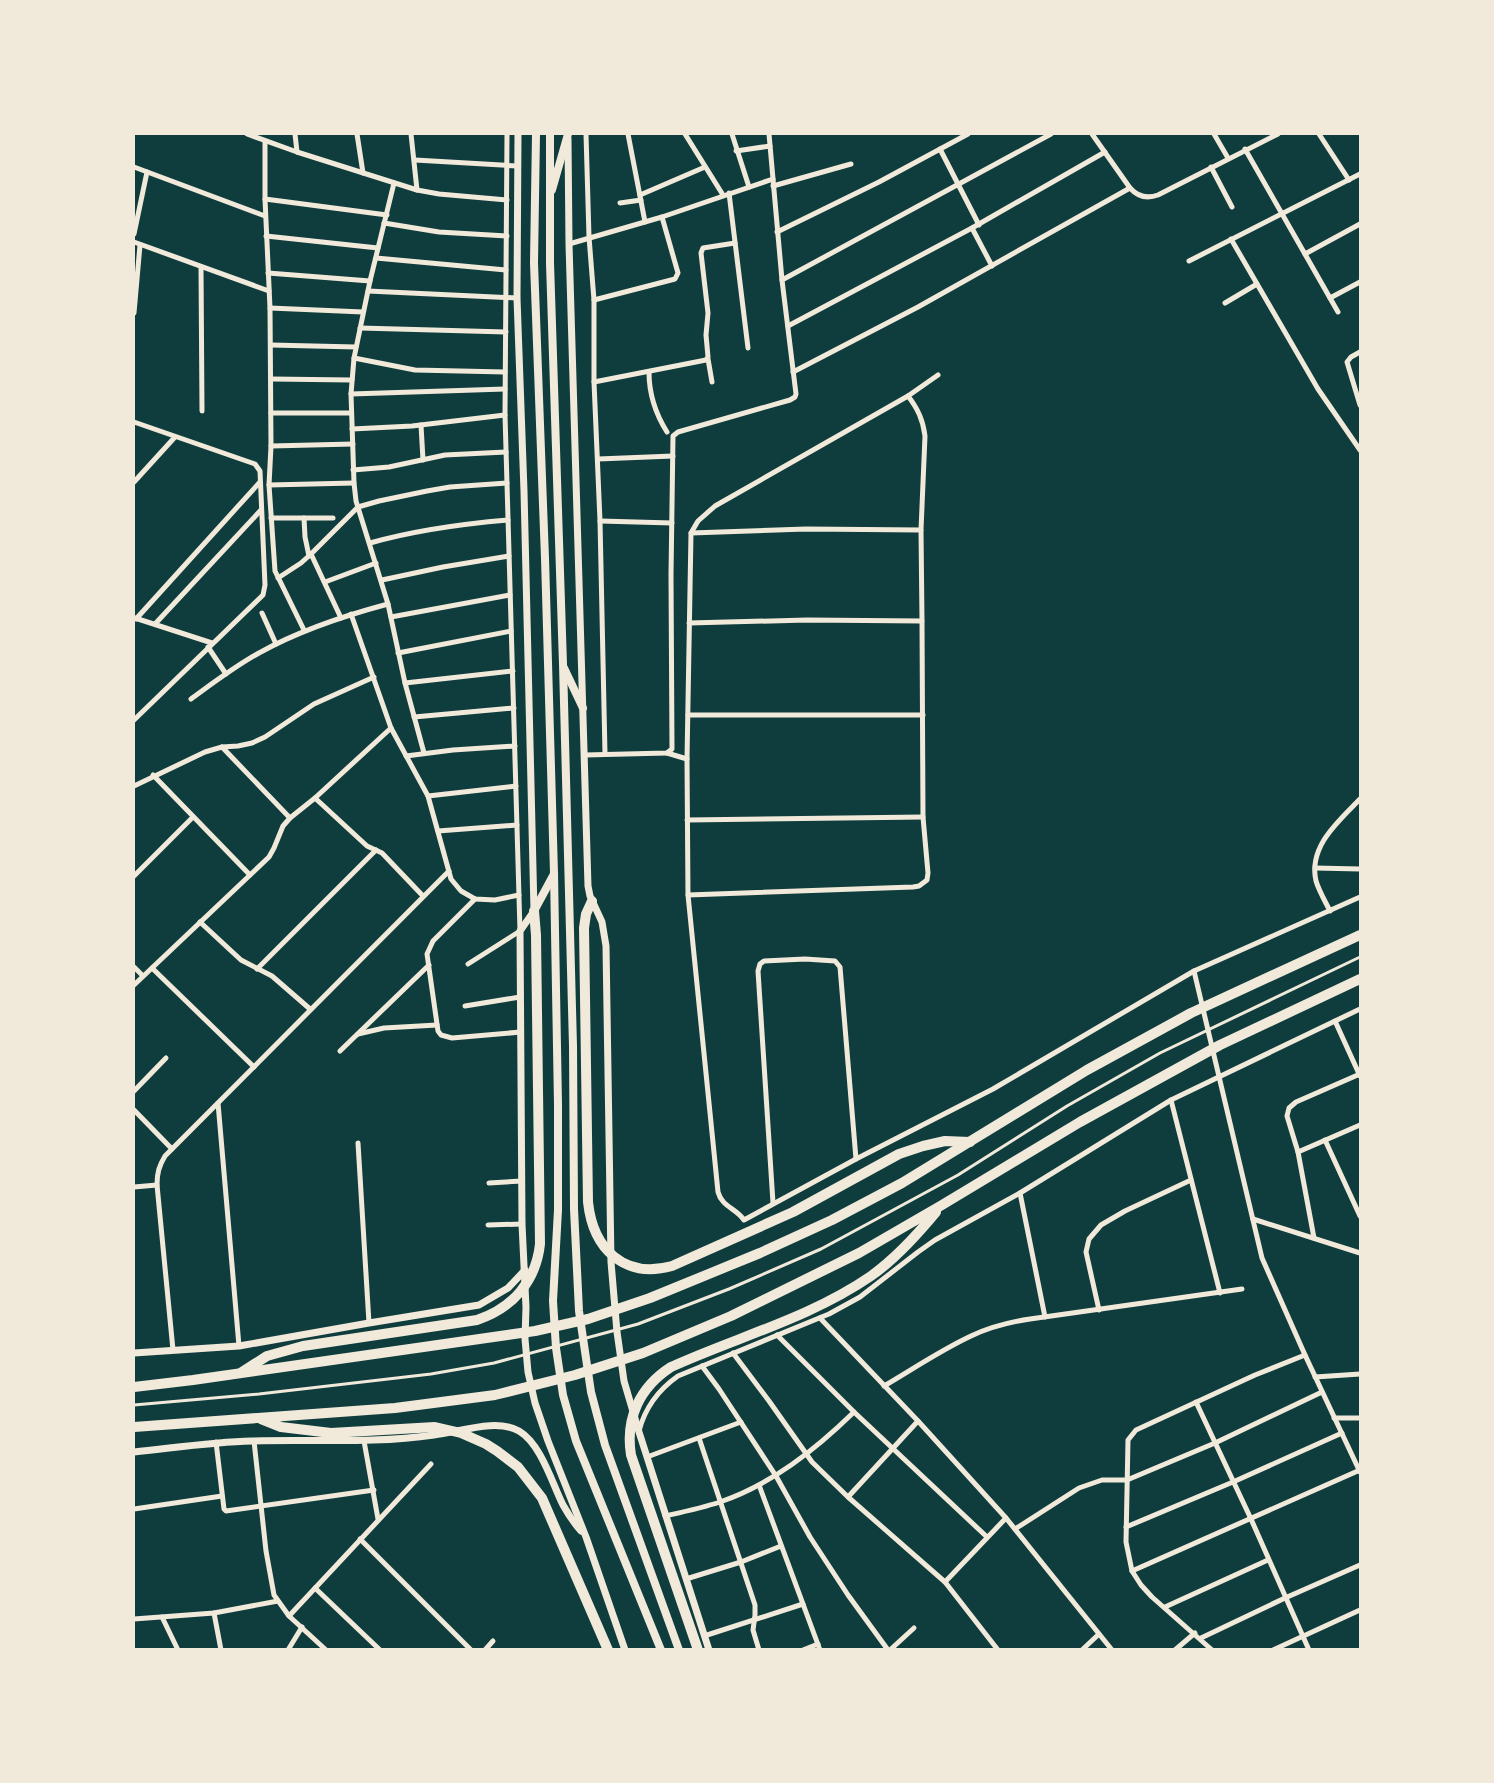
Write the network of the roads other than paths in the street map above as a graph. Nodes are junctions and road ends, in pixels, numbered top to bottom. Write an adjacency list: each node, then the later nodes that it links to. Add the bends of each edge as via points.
1 (247, 134): 21 (street)
2 (295, 134): 26 (street)
3 (357, 134): 37 (street)
4 (411, 134): 29 (street)
5 (507, 134): 31 (street)
6 (518, 134): 32 (street)
7 (536, 134): 207 (main road, via 534,263)
8 (550, 134): 51 (main road)
9 (568, 134): 51 (main road); 71 (street)
10 (586, 134): 67 (street)
11 (628, 134): 48 (street)
12 (685, 134): 34 (street)
13 (732, 134): 25 (street)
14 (769, 134): 22 (street)
15 (968, 134): 23 (street)
16 (1051, 134): 42 (street)
17 (1092, 134): 27 (street)
18 (1214, 134): 28 (street)
19 (1278, 134): 24 (street)
20 (1319, 134): 40 (street)
21 (265, 141): 26 (street); 49 (street)
22 (770, 146): 25 (street); 39 (street)
23 (940, 149): 42 (street); 63 (street)
24 (1245, 149): 28 (street); 54 (street)
25 (736, 151): 44 (street)
26 (297, 152): 37 (street)
27 (1105, 152): 45 (street); 61 (street)
28 (1228, 158): 35 (street)
29 (415, 160): 31 (street); 46 (street)
30 (851, 164): 43 (street)
31 (507, 165): 32 (street); 50 (street)
32 (517, 166): 87 (street)
33 (134, 167): 36 (street)
34 (705, 167): 47 (street); 48 (street)
35 (1211, 167): 45 (street, via 1152,197 1140,196); 53 (street)
36 (147, 172): 56 (street); 64 (street)
37 (363, 173): 41 (street)
38 (1360, 174): 40 (street)
39 (773, 179): 43 (street); 44 (street)
40 (1349, 180): 54 (street)
41 (394, 183): 46 (street); 55 (street)
42 (957, 185): 61 (street); 80 (street)
43 (773, 186): 63 (street)
44 (749, 187): 47 (street)
45 (1130, 188): 76 (street)
46 (417, 190): 50 (street)
47 (726, 194): 57 (street); 70 (street)
48 (641, 197): 52 (street); 58 (street)
49 (265, 199): 55 (street); 56 (street)
50 (507, 200): 66 (street)
51 (549, 202): 170 (main road)
52 (620, 203)
53 (1232, 207)
54 (1282, 213): 68 (street); 73 (street)
55 (387, 215): 59 (street)
56 (265, 216): 65 (street)
57 (662, 217): 58 (street); 89 (street, via 678,273 675,279)
58 (645, 222): 67 (street)
59 (384, 223): 66 (street, via 440,232); 72 (street)
60 (1360, 224): 73 (street)
61 (979, 225): 62 (street)
62 (972, 228): 76 (street); 95 (street)
63 (777, 232): 80 (street)
64 (134, 234)
65 (266, 236): 72 (street); 79 (street)
66 (507, 236): 78 (street)
67 (589, 237): 71 (street); 89 (street)
68 (1231, 239): 75 (street); 83 (street)
69 (137, 243): 77 (street); 94 (street)
70 (735, 243): 100 (street); 103 (street, via 703,248 700,253 708,313)
71 (568, 244): 177 (street)
72 (378, 248): 74 (street)
73 (1305, 254): 88 (street)
74 (376, 258): 78 (street); 81 (street)
75 (1189, 261)
76 (992, 266): 106 (street)
77 (201, 267): 84 (street); 116 (street)
78 (506, 270): 86 (street)
79 (268, 273): 81 (street); 84 (street)
80 (782, 280): 95 (street)
81 (370, 281): 85 (street)
82 (1360, 282): 88 (street)
83 (1257, 284): 90 (street); 127 (street, via 1318,389)
84 (269, 291): 91 (street)
85 (368, 291): 86 (street); 92 (street)
86 (506, 298): 87 (street); 97 (street)
87 (517, 298): 216 (street)
88 (1330, 298): 93 (street)
89 (594, 300): 110 (street)
90 (1225, 303)
91 (270, 308): 92 (street); 98 (street)
92 (363, 312): 96 (street)
93 (1338, 312)
94 (134, 313)
95 (788, 326): 106 (street)
96 (360, 328): 97 (street); 99 (street)
97 (506, 332): 104 (street)
98 (271, 345): 99 (street); 108 (street)
99 (356, 347): 102 (street)
100 (748, 348)
101 (1360, 352): 115 (street, via 1347,362)
102 (354, 358): 104 (street, via 415,369); 109 (street)
103 (708, 359): 105 (street); 111 (street)
104 (505, 372): 112 (street)
105 (649, 372): 110 (street); 123 (street, via 652,402)
106 (793, 372): 129 (street, via 793,399 678,432 672,440)
107 (938, 375): 114 (street)
108 (271, 379): 109 (street); 117 (street)
109 (352, 380): 113 (street)
110 (594, 382): 130 (street)
111 (712, 382)
112 (505, 389): 113 (street); 119 (street)
113 (351, 394): 118 (street)
114 (908, 396): 146 (street, via 923,421 925,436); 147 (street, via 715,506 698,520)
115 (1360, 405)
116 (202, 411)
117 (271, 413): 118 (street); 126 (street)
118 (351, 413): 122 (street)
119 (505, 415): 121 (street); 128 (street)
120 (134, 423): 124 (street)
121 (421, 425): 122 (street); 131 (street)
122 (352, 429): 125 (street)
123 (667, 432)
124 (176, 437): 133 (street); 134 (street, via 255,464)
125 (353, 444): 126 (street); 132 (street)
126 (271, 446): 137 (street)
127 (1360, 450)
128 (506, 452): 131 (street); 136 (street)
129 (673, 456): 130 (street); 145 (street)
130 (598, 459): 144 (street)
131 (423, 460): 132 (street)
132 (353, 470): 135 (street)
133 (134, 482)
134 (260, 482): 139 (street); 160 (street)
135 (354, 483): 137 (street); 138 (street)
136 (507, 483): 138 (street, via 435,490); 143 (street)
137 (270, 485): 140 (street)
138 (358, 507): 148 (street); 149 (street)
139 (261, 510): 164 (street); 168 (street, via 265,591)
140 (271, 518): 141 (street); 152 (street)
141 (304, 518): 142 (street); 149 (street, via 304,537)
142 (333, 518)
143 (508, 520): 148 (street, via 437,528); 150 (street)
144 (600, 521): 145 (street); 187 (street)
145 (672, 523): 186 (street, via 672,749)
146 (921, 530): 147 (street); 162 (street)
147 (691, 533): 163 (street)
148 (370, 543): 151 (street)
149 (310, 555): 152 (street); 154 (street)
150 (509, 556): 153 (street); 155 (street)
151 (376, 563): 153 (street); 154 (street)
152 (278, 578): 165 (street)
153 (381, 580): 156 (street)
154 (325, 582): 161 (street)
155 (510, 595): 159 (street); 166 (street)
156 (388, 604): 158 (street); 159 (street)
157 (262, 613): 167 (street)
158 (351, 614): 161 (street); 173 (street)
159 (391, 617): 169 (street)
160 (135, 618): 164 (street)
161 (341, 618): 165 (street)
162 (922, 621): 163 (street); 179 (street)
163 (689, 622): 178 (street)
164 (155, 624): 168 (street)
165 (304, 630): 167 (street)
166 (511, 631): 169 (street); 171 (street)
167 (276, 644): 172 (street)
168 (210, 645): 172 (street); 181 (street)
169 (398, 653): 174 (street)
170 (563, 664): 177 (main road); 368 (main road, via 575,1231 582,1338 605,1445)
171 (513, 671): 174 (street); 176 (street)
172 (226, 674): 175 (street)
173 (374, 677): 182 (street); 184 (street, via 314,704 252,743)
174 (405, 683): 180 (street)
175 (191, 699)
176 (514, 708): 180 (street); 183 (street)
177 (583, 708): 188 (street)
178 (688, 715): 179 (street); 190 (street)
179 (923, 715): 198 (street)
180 (414, 717): 185 (street)
181 (134, 720)
182 (391, 728): 189 (street); 195 (street)
183 (515, 746): 185 (street); 193 (street)
184 (222, 747): 191 (street); 199 (street)
185 (424, 753): 189 (street)
186 (667, 753): 187 (street); 190 (street)
187 (605, 754): 188 (street)
188 (585, 755): 215 (street, via 588,886)
189 (406, 756): 194 (street)
190 (687, 759): 200 (street)
191 (153, 775): 192 (street); 197 (street)
192 (134, 786)
193 (516, 786): 194 (street); 201 (street)
194 (428, 796): 202 (street)
195 (315, 798): 199 (street); 203 (street)
196 (1360, 799): 204 (street, via 1319,847)
197 (194, 817): 208 (street); 209 (street)
198 (923, 817): 200 (street); 211 (street, via 928,877 919,886)
199 (290, 818): 208 (street, via 268,857)
200 (687, 820): 211 (street)
201 (517, 825): 202 (street); 210 (street)
202 (438, 831): 206 (street)
203 (376, 850): 212 (street); 226 (street)
204 (1315, 868): 205 (street); 217 (street, via 1317,884)
205 (1360, 869)
206 (449, 871): 212 (street); 214 (street, via 456,885)
207 (554, 873): 216 (main road); 367 (main road, via 558,1210 554,1324 559,1372 576,1441)
208 (250, 874): 218 (street)
209 (134, 876)
210 (519, 895): 214 (street, via 495,900); 219 (street)
211 (688, 895): 261 (street, via 718,1192 724,1204 744,1220)
212 (423, 896): 234 (street)
213 (1360, 897): 217 (street)
214 (475, 898): 223 (street, via 433,941)
215 (592, 901): 250 (highway, via 584,928 588,1202 591,1222 605,1248 624,1264 648,1270 683,1262 793,1212 899,1154 945,1141); 298 (street, via 602,922 606,946 611,1262 617,1332 624,1381)
216 (534, 910): 219 (street); 283 (highway, via 540,1235 537,1261 526,1286 487,1317 303,1346 267,1356)
217 (1330, 911): 227 (street)
218 (200, 922): 225 (street); 226 (street, via 241,960)
219 (520, 931): 222 (street); 231 (street)
220 (1360, 935): 250 (highway, via 1191,1013)
221 (1360, 957): 290 (lane, via 1160,1053 958,1175 821,1249 638,1324 494,1363 431,1374)
222 (468, 964)
223 (429, 965): 236 (street); 238 (street)
224 (134, 967): 228 (street)
225 (152, 968): 228 (street); 241 (street)
226 (257, 969): 234 (street, via 277,980)
227 (1194, 971): 243 (street); 254 (street, via 993,1089)
228 (143, 976): 230 (street)
229 (1360, 979): 262 (highway, via 1207,1052)
230 (134, 985)
231 (520, 997): 232 (street); 237 (street)
232 (465, 1006)
233 (1360, 1009): 235 (street)
234 (310, 1010): 241 (street)
235 (1335, 1021): 242 (street); 243 (street)
236 (437, 1025): 237 (street, via 441,1035 452,1038); 238 (street)
237 (521, 1032): 256 (street)
238 (357, 1034): 239 (street)
239 (340, 1051)
240 (166, 1058): 244 (street)
241 (254, 1067): 246 (street)
242 (1360, 1075): 253 (street, via 1289,1108 1287,1116)
243 (1220, 1077): 245 (street); 264 (street)
244 (134, 1091)
245 (1171, 1100): 255 (street); 260 (street)
246 (218, 1103): 252 (street); 277 (street)
247 (134, 1110): 252 (street)
248 (1360, 1125): 249 (street)
249 (1325, 1140): 253 (street); 263 (street)
250 (969, 1142): 283 (highway, via 832,1220 650,1298 535,1331)
251 (358, 1143): 275 (street)
252 (172, 1149): 258 (street, via 159,1165)
253 (1298, 1152): 267 (street)
254 (856, 1159): 261 (street); 261 (street, via 840,967 835,961 825,960 764,961 758,971)
255 (1191, 1180): 271 (street); 272 (street, via 1117,1215 1089,1239 1086,1252)
256 (522, 1181): 257 (street); 265 (street)
257 (489, 1183)
258 (157, 1185): 259 (street); 278 (street)
259 (134, 1187)
260 (1020, 1193): 273 (street); 274 (street, via 935,1240 860,1297)
261 (773, 1203)
262 (942, 1205): 292 (highway, via 859,1253 731,1316 643,1353 575,1375 495,1395 395,1408); 369 (highway, via 914,1238 856,1286 804,1313 680,1363 662,1373 637,1404 630,1424 631,1455)
263 (1360, 1216)
264 (1252, 1219): 267 (street); 281 (street, via 1262,1258)
265 (522, 1224): 266 (street); 269 (street)
266 (488, 1225)
267 (1314, 1238): 268 (street)
268 (1360, 1253)
269 (525, 1270): 275 (street, via 508,1288 480,1305); 328 (street, via 526,1356 531,1387)
270 (1242, 1289): 271 (street)
271 (1220, 1293): 272 (street)
272 (1098, 1310): 273 (street)
273 (1045, 1317): 286 (street, via 972,1335)
274 (820, 1318): 276 (street); 286 (street)
275 (369, 1323): 277 (street)
276 (777, 1335): 280 (street); 291 (street)
277 (239, 1347): 278 (street)
278 (173, 1350): 279 (street)
279 (134, 1353)
280 (734, 1353): 282 (street); 307 (street)
281 (1305, 1355): 285 (street); 289 (street)
282 (702, 1366): 296 (street); 298 (street, via 678,1376 662,1389 645,1414)
283 (240, 1374): 287 (highway)
284 (1360, 1374): 285 (street)
285 (1315, 1377): 288 (street)
286 (885, 1386): 295 (street)
287 (134, 1387)
288 (1322, 1392): 293 (street); 304 (street)
289 (1196, 1402): 304 (street); 313 (street, via 1132,1434 1128,1440)
290 (134, 1405)
291 (854, 1412): 305 (street); 307 (street)
292 (258, 1418): 297 (highway); 365 (highway, via 281,1427 323,1432 435,1427 468,1435 497,1450 518,1467 542,1498)
293 (1334, 1418): 294 (street); 299 (street)
294 (1360, 1418)
295 (918, 1421): 305 (street); 323 (street)
296 (741, 1422): 300 (street); 312 (street)
297 (134, 1426)
298 (639, 1432): 308 (street)
299 (1342, 1433): 309 (street); 314 (street)
300 (699, 1438): 308 (street); 319 (street)
301 (255, 1441): 302 (street); 303 (street); 320 (street)
302 (364, 1441): 316 (street); 328 (street, via 433,1436 490,1425 512,1428 535,1446 567,1512)
303 (216, 1442): 306 (street); 317 (street)
304 (1215, 1443): 313 (street); 314 (street)
305 (893, 1448): 318 (street); 329 (street)
306 (134, 1452)
307 (806, 1455): 312 (street); 318 (street)
308 (647, 1457): 322 (street)
309 (1358, 1459): 311 (street)
310 (431, 1464): 324 (street)
311 (1360, 1471): 325 (street)
312 (776, 1476): 315 (street); 373 (street, via 810,1537)
313 (1127, 1480): 326 (street); 327 (street, via 1102,1480 1079,1488)
314 (1233, 1482): 325 (street); 326 (street)
315 (759, 1485): 319 (street); 331 (street)
316 (374, 1490): 320 (street); 324 (street)
317 (222, 1496): 320 (street, via 226,1511); 321 (street)
318 (848, 1497): 337 (street)
319 (720, 1502): 322 (street); 333 (street)
320 (261, 1507): 340 (street)
321 (134, 1509)
322 (665, 1516): 336 (street)
323 (1006, 1518): 327 (street); 329 (street)
324 (378, 1519): 330 (street)
325 (1251, 1519): 332 (street); 335 (street)
326 (1126, 1527): 335 (street)
327 (1014, 1529): 352 (street)
328 (586, 1537): 366 (street)
329 (987, 1537): 337 (street)
330 (360, 1539): 338 (street); 363 (street)
331 (781, 1546): 333 (street); 341 (street)
332 (1268, 1560): 339 (street); 342 (street)
333 (741, 1562): 336 (street); 348 (street, via 755,1605)
334 (1360, 1565): 339 (street)
335 (1132, 1571): 342 (street)
336 (686, 1579): 353 (street)
337 (945, 1582): 374 (street)
338 (315, 1588): 345 (street); 362 (street)
339 (1285, 1598): 354 (street); 355 (street)
340 (278, 1601): 344 (street); 345 (street)
341 (803, 1604): 348 (street); 357 (street)
342 (1165, 1607): 351 (street)
343 (1360, 1610): 354 (street)
344 (214, 1613): 346 (street); 359 (street)
345 (289, 1616): 349 (street)
346 (162, 1617): 347 (street); 358 (street)
347 (134, 1618)
348 (754, 1620): 353 (street); 371 (street)
349 (302, 1627): 360 (street); 361 (street)
350 (914, 1628): 373 (street)
351 (1195, 1633): 355 (street); 377 (street)
352 (1099, 1634): 375 (street); 376 (street)
353 (704, 1636): 370 (street)
354 (1302, 1636): 379 (street); 380 (street)
355 (1201, 1638): 378 (street)
356 (493, 1641): 364 (street)
357 (819, 1647): 372 (street)
358 (178, 1650)
359 (221, 1650)
360 (288, 1650)
361 (326, 1650)
362 (380, 1650)
363 (471, 1650)
364 (485, 1650)
365 (608, 1650)
366 (625, 1650)
367 (661, 1650)
368 (679, 1650)
369 (698, 1650)
370 (709, 1650)
371 (759, 1650)
372 (803, 1650)
373 (889, 1650)
374 (998, 1650)
375 (1082, 1650)
376 (1112, 1650)
377 (1175, 1650)
378 (1212, 1650)
379 (1273, 1650)
380 (1309, 1650)

